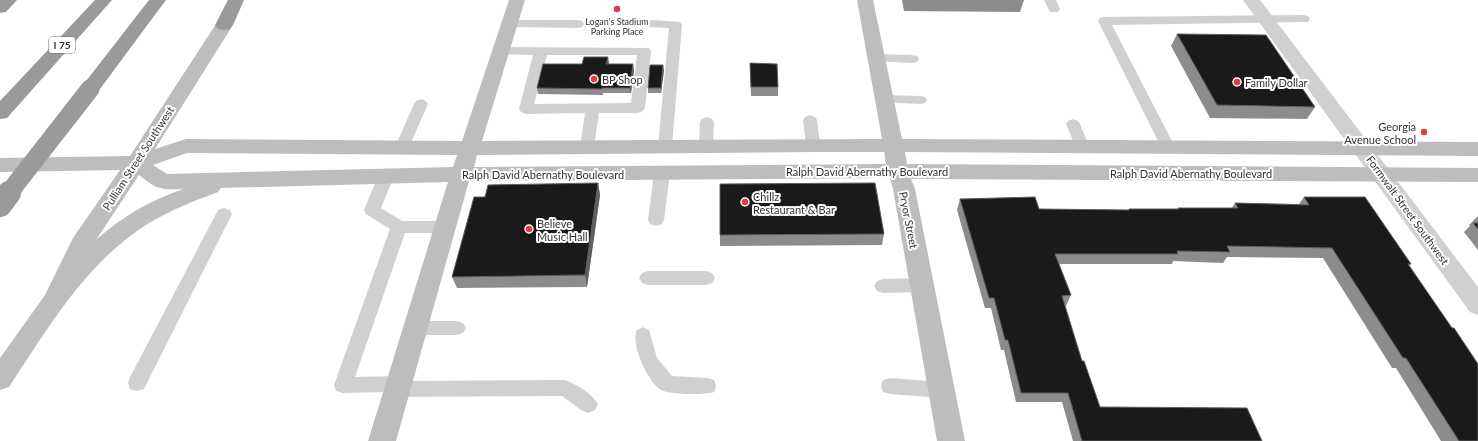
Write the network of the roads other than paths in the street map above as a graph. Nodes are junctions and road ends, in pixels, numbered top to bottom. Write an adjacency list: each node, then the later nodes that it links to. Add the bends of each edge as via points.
1 (9, 0): 9 (highway)
2 (104, 0): 24 (highway, I 75)
3 (158, 0): 50 (highway, bridge)
4 (236, 0): 15 (highway)
5 (241, 0): 15 (street)
6 (517, 0): 12 (main road)
7 (865, 0): 18 (main road, Pryor Street)
8 (1251, 0): 11 (street, Formwalt Street Southwest)
9 (0, 8)
10 (1304, 19): 11 (lane)
11 (1266, 20): 36 (lane, via 1104,21); 38 (street, Formwalt Street Southwest)
12 (509, 24): 13 (lane); 16 (main road)
13 (578, 24)
14 (652, 24): 30 (lane, via 676,25)
15 (224, 25): 40 (main road, Pulliam Street Southwest)
16 (500, 51): 17 (lane); 37 (main road)
17 (541, 51): 23 (lane, via 526,109); 23 (lane, via 644,51 638,108)
18 (876, 58): 19 (lane); 20 (main road, Pryor Street)
19 (912, 59)
20 (884, 99): 21 (lane); 29 (main road, Pryor Street)
21 (920, 100)
22 (421, 104): 34 (lane)
23 (593, 109): 35 (lane)
24 (0, 113)
25 (810, 120): 28 (lane)
26 (707, 122): 31 (lane)
27 (1073, 124): 32 (lane)
28 (813, 145): 29 (main road); 31 (main road)
29 (893, 145): 32 (main road); 42 (main road, Pryor Street)
30 (665, 146): 31 (main road); 35 (main road)
31 (706, 146)
32 (1082, 146): 36 (main road)
33 (275, 147): 34 (main road); 40 (main road, via 186,146); 49 (main road)
34 (402, 147): 37 (main road)
35 (587, 147): 37 (main road)
36 (1168, 147): 38 (main road)
37 (469, 148): 44 (main road)
38 (1362, 148): 39 (main road); 45 (street, Formwalt Street Southwest)
39 (1478, 149)
40 (136, 163): 41 (main road); 48 (main road, Ralph David Abernathy Boulevard, via 163,182); 59 (main road, Pulliam Street Southwest, via 81,244)
41 (0, 165)
42 (898, 171): 43 (main road, Ralph David Abernathy Boulevard); 45 (main road, Ralph David Abernathy Boulevard); 57 (main road, Pryor Street, via 904,189)
43 (662, 173): 44 (main road, Ralph David Abernathy Boulevard); 52 (lane)
44 (461, 174): 47 (main road, Ralph David Abernathy Boulevard); 54 (main road)
45 (1381, 174): 46 (main road, Ralph David Abernathy Boulevard); 60 (street, Formwalt Street Southwest)
46 (1478, 175)
47 (386, 176): 49 (main road, Ralph David Abernathy Boulevard); 53 (lane, via 372,210)
48 (235, 180): 49 (main road, Ralph David Abernathy Boulevard); 59 (main road, Pulliam Street Southwest, via 193,192 151,210 90,256)
49 (257, 180)
50 (0, 205)
51 (224, 214): 65 (lane)
52 (656, 220)
53 (398, 227): 54 (lane); 68 (lane, via 343,385)
54 (446, 227): 61 (main road)
55 (648, 278): 56 (lane)
56 (706, 278)
57 (922, 284): 58 (lane); 69 (main road, Pryor Street)
58 (883, 286)
59 (57, 295): 64 (main road, Pulliam Street Southwest)
60 (1478, 305)
61 (416, 328): 62 (lane); 68 (main road)
62 (456, 328)
63 (643, 335): 66 (lane, via 649,361 667,384)
64 (0, 379)
65 (137, 383)
66 (707, 386)
67 (890, 386): 69 (lane)
68 (398, 387): 70 (lane, via 565,388); 71 (main road)
69 (941, 390): 72 (main road, Pryor Street)
70 (588, 404)
71 (382, 441)
72 (951, 441)

